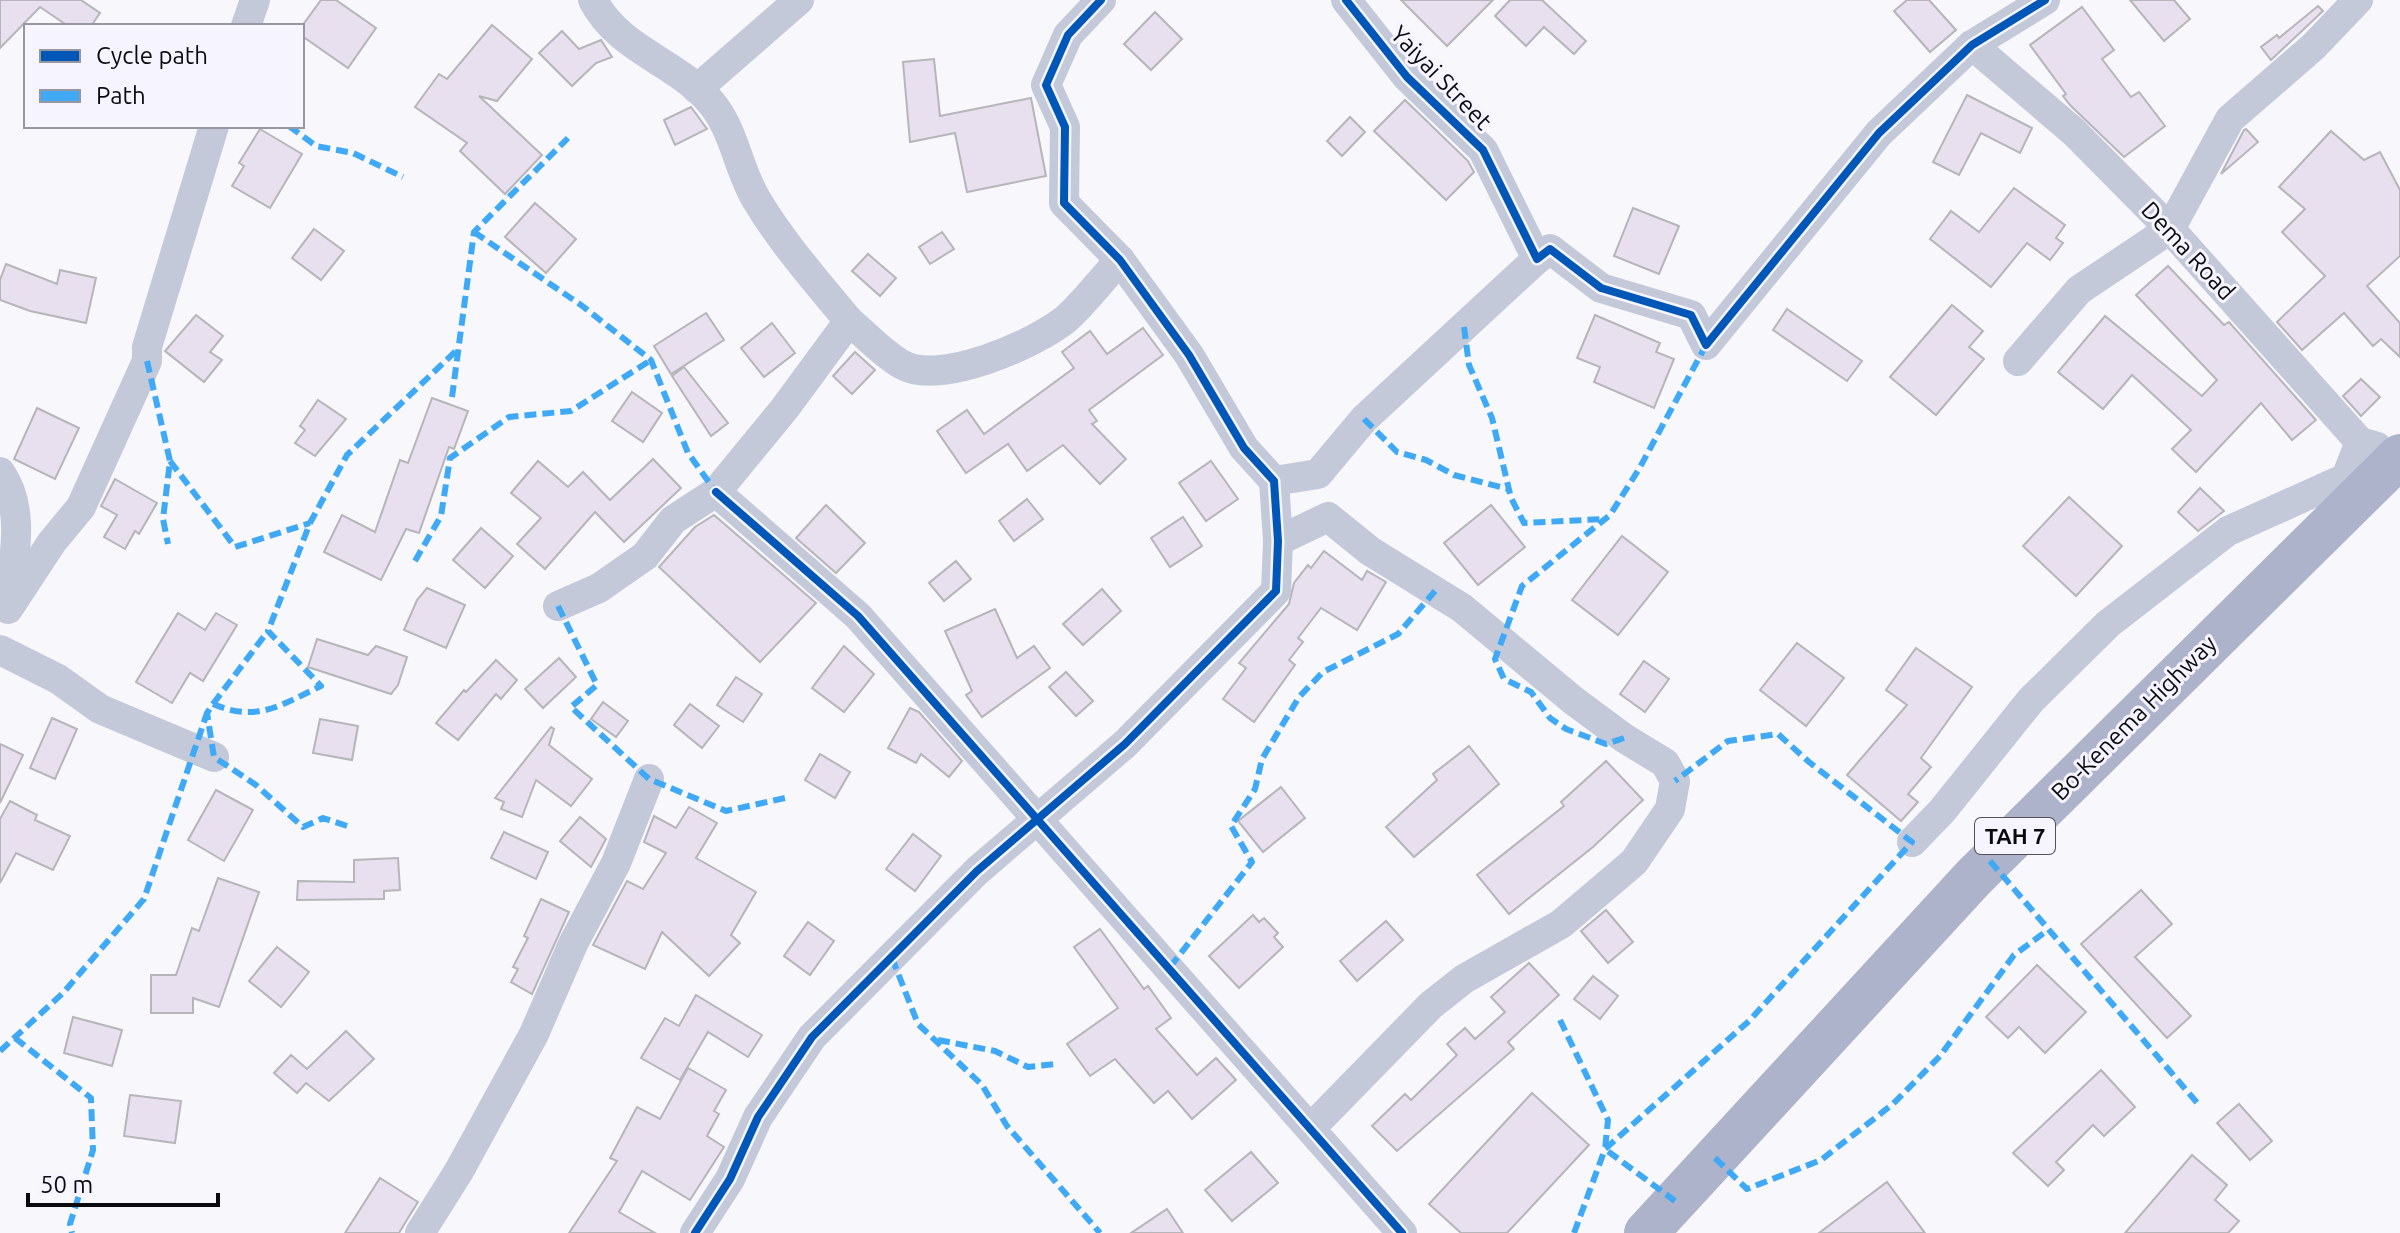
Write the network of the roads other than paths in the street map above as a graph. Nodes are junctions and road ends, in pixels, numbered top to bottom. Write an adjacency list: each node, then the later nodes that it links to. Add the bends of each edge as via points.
1 (255, 0): 8 (street)
2 (593, 0): 10 (street, via 624,40)
3 (799, 0): 10 (street)
4 (1101, 0): 14 (street, via 1068,35 1046,85 1065,127 1064,203)
5 (1346, 0): 13 (street, Yaiyai Street, via 1407,77 1483,150)
6 (2045, 0): 9 (street)
7 (2358, 0): 12 (street, via 2230,119)
8 (247, 24)
9 (1972, 45): 12 (street, Dema Road, via 2074,132); 13 (street, via 1879,133 1706,345 1691,315 1601,288 1550,249)
10 (697, 89): 15 (street, via 728,129 742,172 781,238)
11 (213, 128): 25 (street, via 147,361 81,507 52,542)
12 (2170, 229): 16 (street, via 2079,290); 17 (street, Dema Road)
13 (1537, 259): 19 (street, via 1364,419)
14 (1120, 260): 15 (street, via 1065,319 1017,347 971,365 936,370 903,366); 20 (street, via 1189,355 1244,448)
15 (849, 321): 21 (street)
16 (2018, 361)
17 (2387, 450): 30 (street, via 2346,478 2228,531 2108,624 2031,700); 35 (highway, Bo-Kenema Highway / TAH 7, via 1974,877)
18 (0, 472): 25 (street, via 8,484 17,533)
19 (1318, 474): 20 (street); 22 (street)
20 (1274, 481): 23 (street)
21 (716, 492): 24 (street, via 673,520 645,556 599,588); 29 (street, via 858,616)
22 (1328, 517): 23 (street); 31 (street, via 1370,551 1462,608 1624,738 1665,763 1675,781 1670,809 1634,862 1561,924 1464,979 1431,1005)
23 (1278, 541): 29 (street, via 1276,591 1125,744)
24 (558, 606)
25 (4, 620)
26 (0, 650): 27 (street, via 58,679 100,709)
27 (214, 757)
28 (649, 779): 32 (street, via 616,863 534,1034)
29 (1038, 821): 31 (street); 33 (street, via 977,871 812,1037 758,1117 730,1179)
30 (1912, 842)
31 (1311, 1128): 34 (street)
32 (420, 1233)
33 (695, 1233)
34 (1402, 1233)
35 (1646, 1233)

